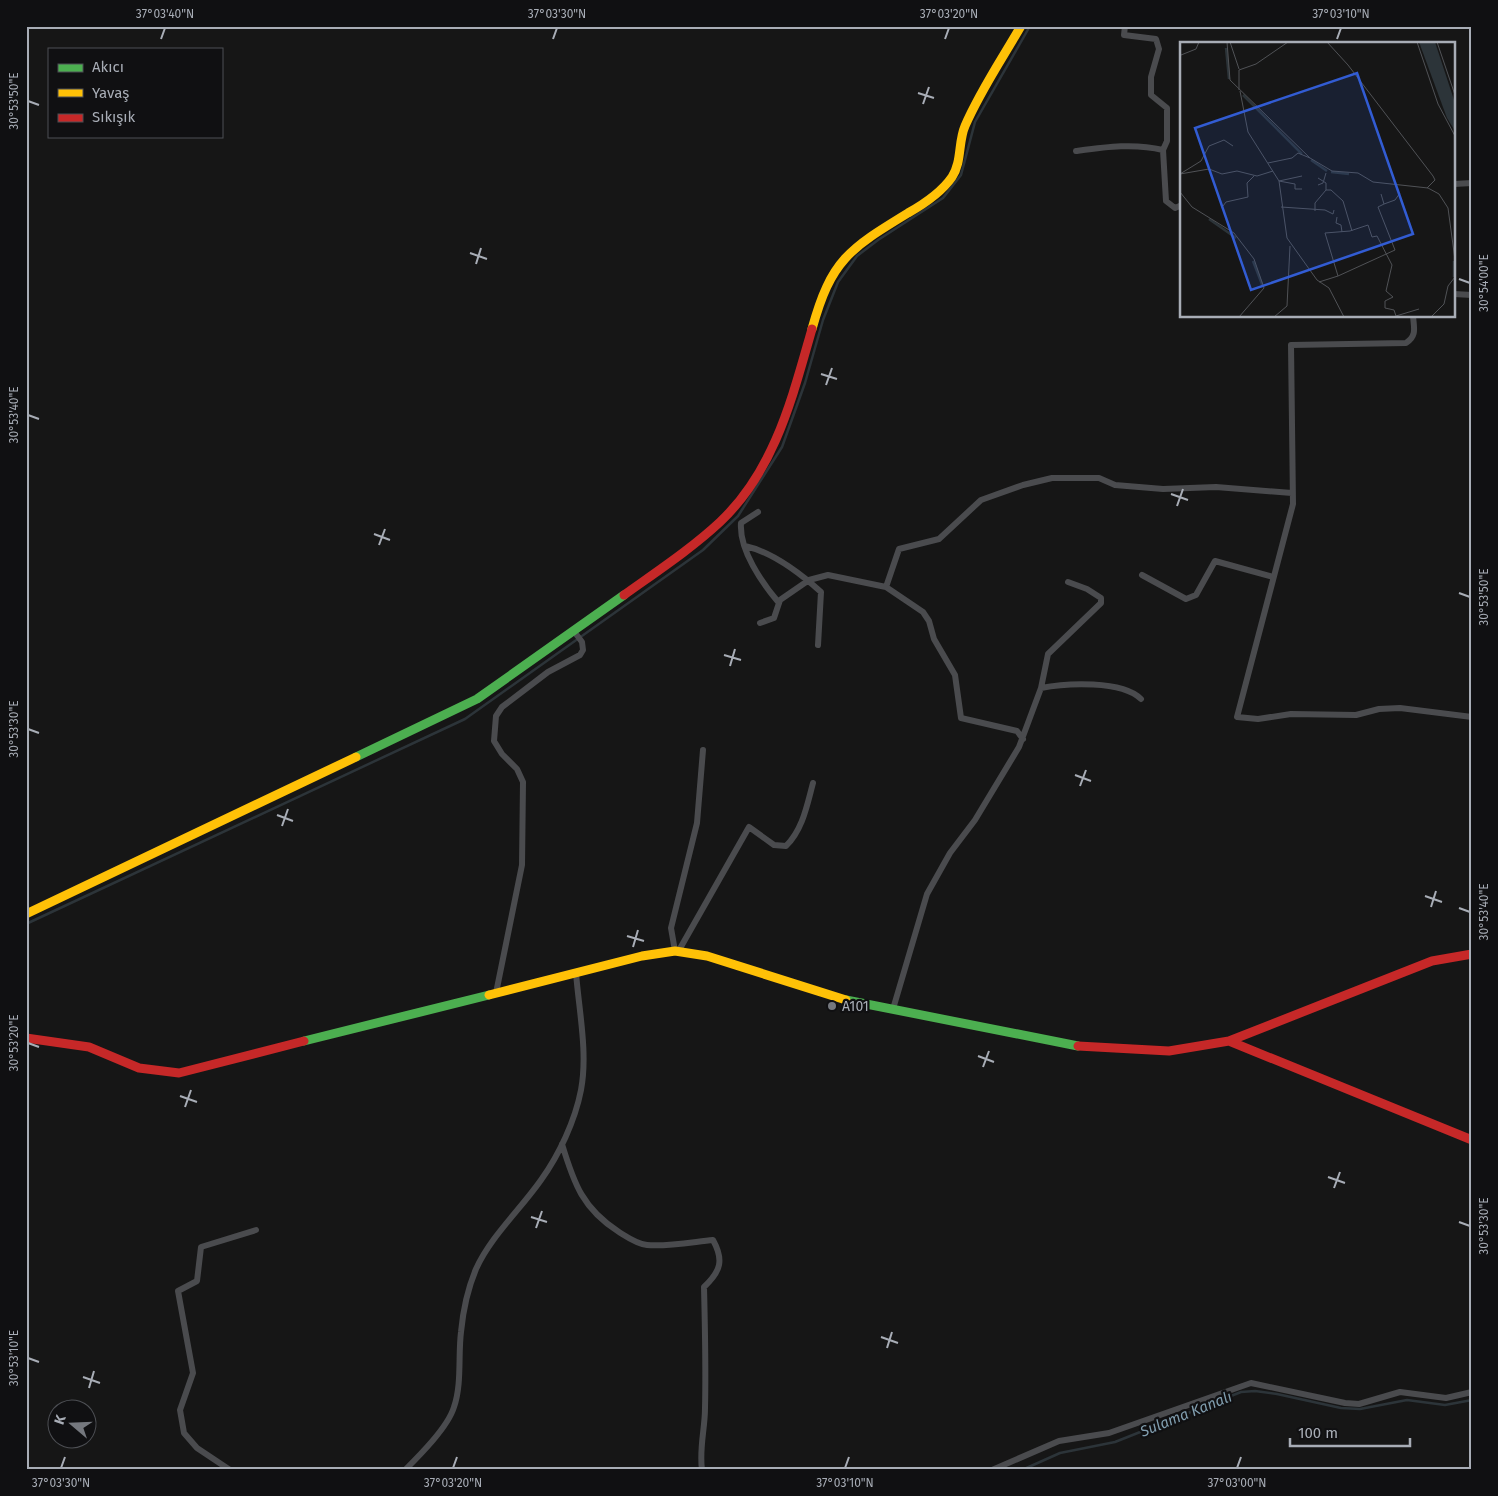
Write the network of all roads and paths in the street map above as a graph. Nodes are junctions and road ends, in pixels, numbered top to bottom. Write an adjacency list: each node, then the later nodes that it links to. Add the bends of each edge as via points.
1 (1021, 26): 21 (street, via 977,100 964,129 960,156 952,177 931,199 864,240 830,276 818,306 786,418 768,458 747,491 721,521 694,544)
2 (1125, 26): 4 (street, via 1124,35 1156,39 1159,48 1151,77 1151,95 1167,108 1166,141)
3 (1076, 150): 4 (street, via 1145,146)
4 (1162, 150): 7 (street, via 1166,201 1175,208)
5 (1456, 184): 6 (street)
6 (1472, 184)
7 (1180, 207)
8 (1456, 294): 9 (street)
9 (1472, 295)
10 (1413, 318): 11 (street, via 1414,333 1406,343 1290,344)
11 (1292, 493): 15 (street, via 1293,504); 18 (street, via 1216,487 1171,489 1114,485 1099,478 1052,478 981,500 939,539 899,550)
12 (758, 512): 13 (street, via 741,523 740,534)
13 (745, 546): 16 (street, via 757,549); 19 (street)
14 (1142, 575): 15 (street, via 1186,599 1196,595 1215,561)
15 (1274, 577): 25 (street, via 1237,717 1356,715 1400,708)
16 (808, 580): 18 (street, via 828,575); 19 (street); 22 (street, via 821,592)
17 (1068, 582): 23 (street, via 1094,593 1101,598 1101,603 1048,654)
18 (886, 588): 26 (street, via 923,612 929,621 934,639 955,675 961,718 1017,731)
19 (779, 603): 20 (street, via 774,618)
20 (760, 623)
21 (575, 633): 29 (street, via 477,699); 33 (street, via 582,642 580,655 548,672 502,707 496,716 494,741 523,782 522,865)
22 (818, 644)
23 (1041, 688): 24 (street, via 1065,684 1122,689); 26 (street)
24 (1140, 699)
25 (1472, 717)
26 (1023, 739): 34 (street, via 926,894)
27 (703, 750): 30 (street, via 697,823 671,928)
28 (813, 783): 30 (street, via 804,818 795,838 786,846 774,845 749,827)
29 (26, 914)
30 (676, 952): 32 (street, via 642,956); 34 (street, via 707,956 840,999)
31 (1472, 954): 36 (street, via 1432,961)
32 (576, 973): 33 (street); 38 (street, via 581,1090)
33 (496, 993): 35 (street, via 179,1073 139,1068 89,1047)
34 (893, 1009): 36 (street, via 1075,1046 1169,1051)
35 (26, 1038)
36 (1229, 1041): 37 (street)
37 (1472, 1140)
38 (562, 1144): 42 (street, via 542,1180 476,1268 461,1332 454,1408); 43 (street, via 572,1178 584,1202 602,1221 630,1239 647,1245 713,1240 720,1253 721,1266 704,1287 706,1372 700,1453)
39 (256, 1230): 41 (street, via 201,1247 197,1281 178,1291 192,1373 180,1410 184,1433 197,1448)
40 (1472, 1392): 44 (street, via 1446,1398 1400,1392 1359,1404 1251,1383 1110,1433 1059,1441)
41 (230, 1470)
42 (405, 1470)
43 (702, 1470)
44 (992, 1470)

